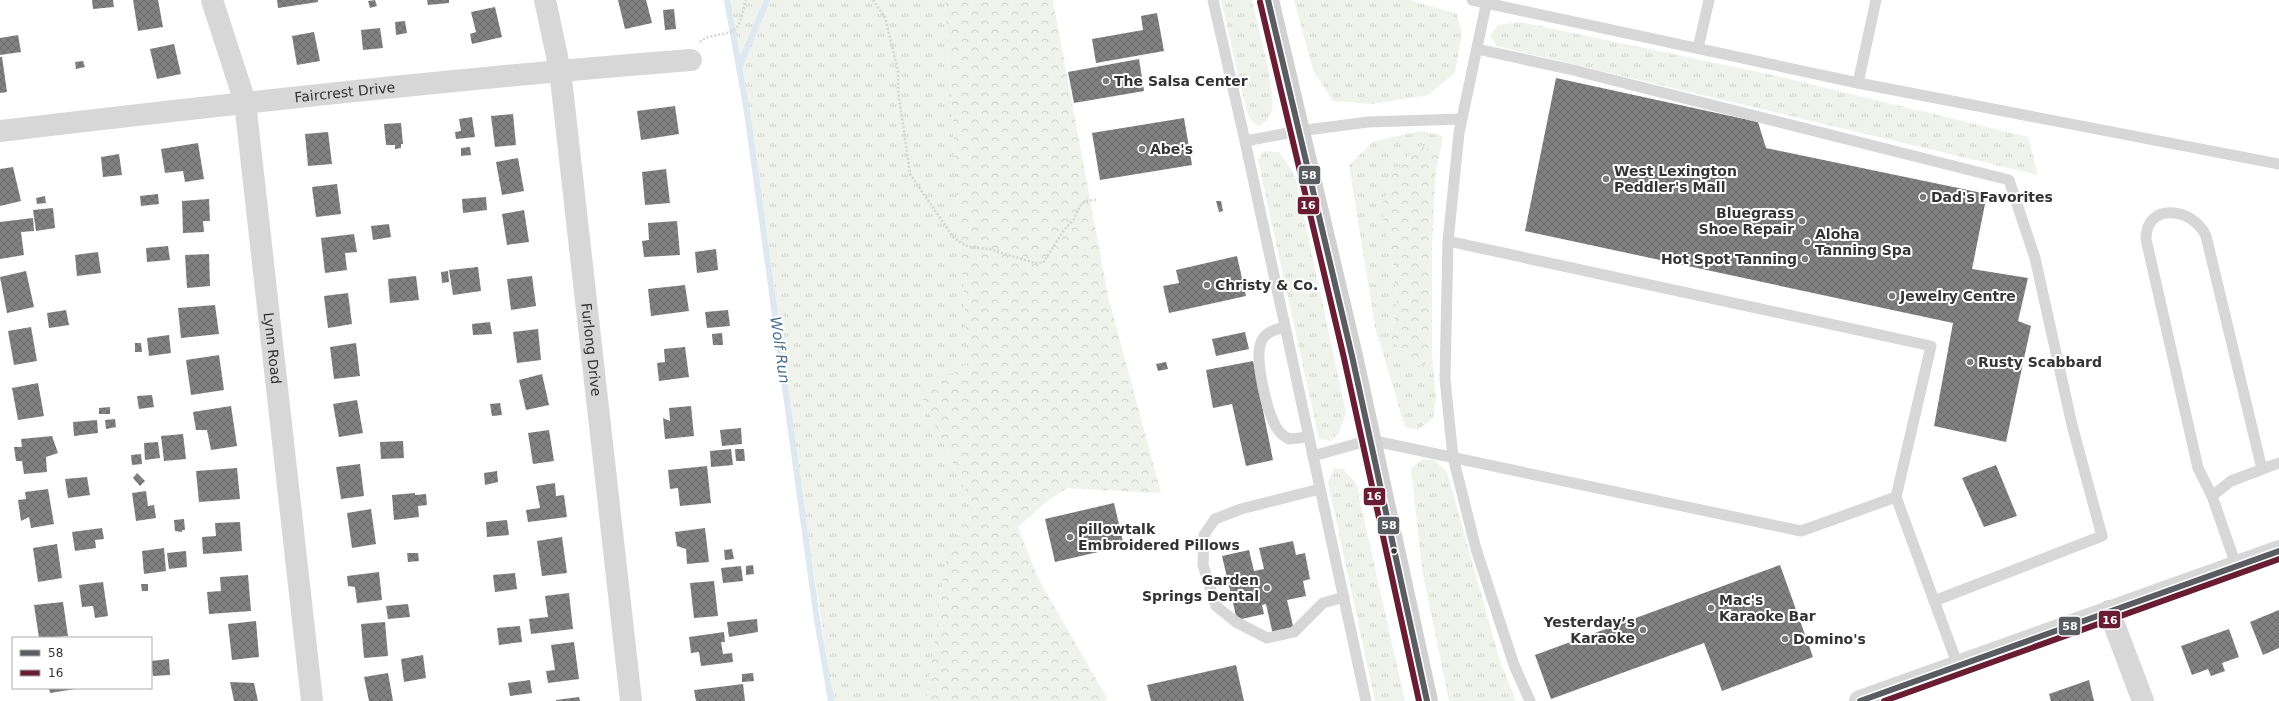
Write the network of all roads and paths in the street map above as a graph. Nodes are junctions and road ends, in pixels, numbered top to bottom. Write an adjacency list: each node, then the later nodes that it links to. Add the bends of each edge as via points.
1 (212, 0): 16 (street, Lynn Road)
2 (545, 0): 14 (street, Furlong Drive)
3 (746, 0): 13 (path, via 738,26 727,34 704,38)
4 (873, 0): 22 (path, via 885,17 898,71 898,90 910,174 954,238 969,247 990,249 1035,263 1042,262 1074,219 1080,206 1086,201)
5 (1212, 0): 20 (lane)
6 (1268, 0): 19 (main road)
7 (1472, 0): 10 (lane)
8 (1708, 0): 11 (lane)
9 (1876, 0): 15 (lane)
10 (1486, 2): 11 (lane); 12 (lane)
11 (1698, 48): 15 (lane)
12 (1477, 49): 17 (lane); 37 (lane, via 1573,70 2009,180 2035,258 2072,425 2102,536)
13 (694, 52): 14 (street, Faircrest Drive)
14 (560, 70): 16 (street, Faircrest Drive); 41 (street, Furlong Drive)
15 (1858, 83): 21 (lane)
16 (245, 102): 18 (street, Faircrest Drive); 40 (street, Lynn Road)
17 (1462, 119): 19 (lane, via 1368,122); 23 (lane)
18 (0, 131)
19 (1299, 131): 20 (lane); 26 (main road)
20 (1246, 141): 24 (lane)
21 (2279, 164)
22 (1096, 200)
23 (1448, 240): 28 (lane, via 1445,379); 33 (lane, via 1931,346)
24 (1285, 327): 25 (lane); 25 (lane, via 1268,332 1261,341 1259,349 1264,387 1270,412 1276,427 1283,435 1289,439)
25 (1309, 436): 27 (lane)
26 (1370, 440): 27 (lane); 28 (lane); 43 (main road)
27 (1313, 456): 31 (lane)
28 (1453, 457): 33 (lane, via 1801,530); 44 (lane, via 1476,549 1514,665)
29 (2279, 463): 30 (lane)
30 (2262, 469): 32 (lane, via 2231,481); 32 (lane, via 2206,236 2197,221 2171,212 2162,213 2149,224 2146,238 2198,468)
31 (1320, 489): 36 (lane); 36 (lane, via 1241,509 1215,519 1204,535 1203,565 1216,606 1236,622 1268,638 1294,632 1323,603)
32 (2212, 496): 35 (lane)
33 (1896, 497): 37 (lane)
34 (2279, 551): 35 (street)
35 (2236, 565): 38 (street)
36 (1344, 597): 42 (lane)
37 (1934, 601): 39 (lane)
38 (2109, 612): 39 (street); 46 (street)
39 (1958, 666): 45 (street)
40 (312, 701)
41 (631, 701)
42 (1366, 701)
43 (1427, 701)
44 (1530, 701)
45 (1860, 701)
46 (2143, 701)

